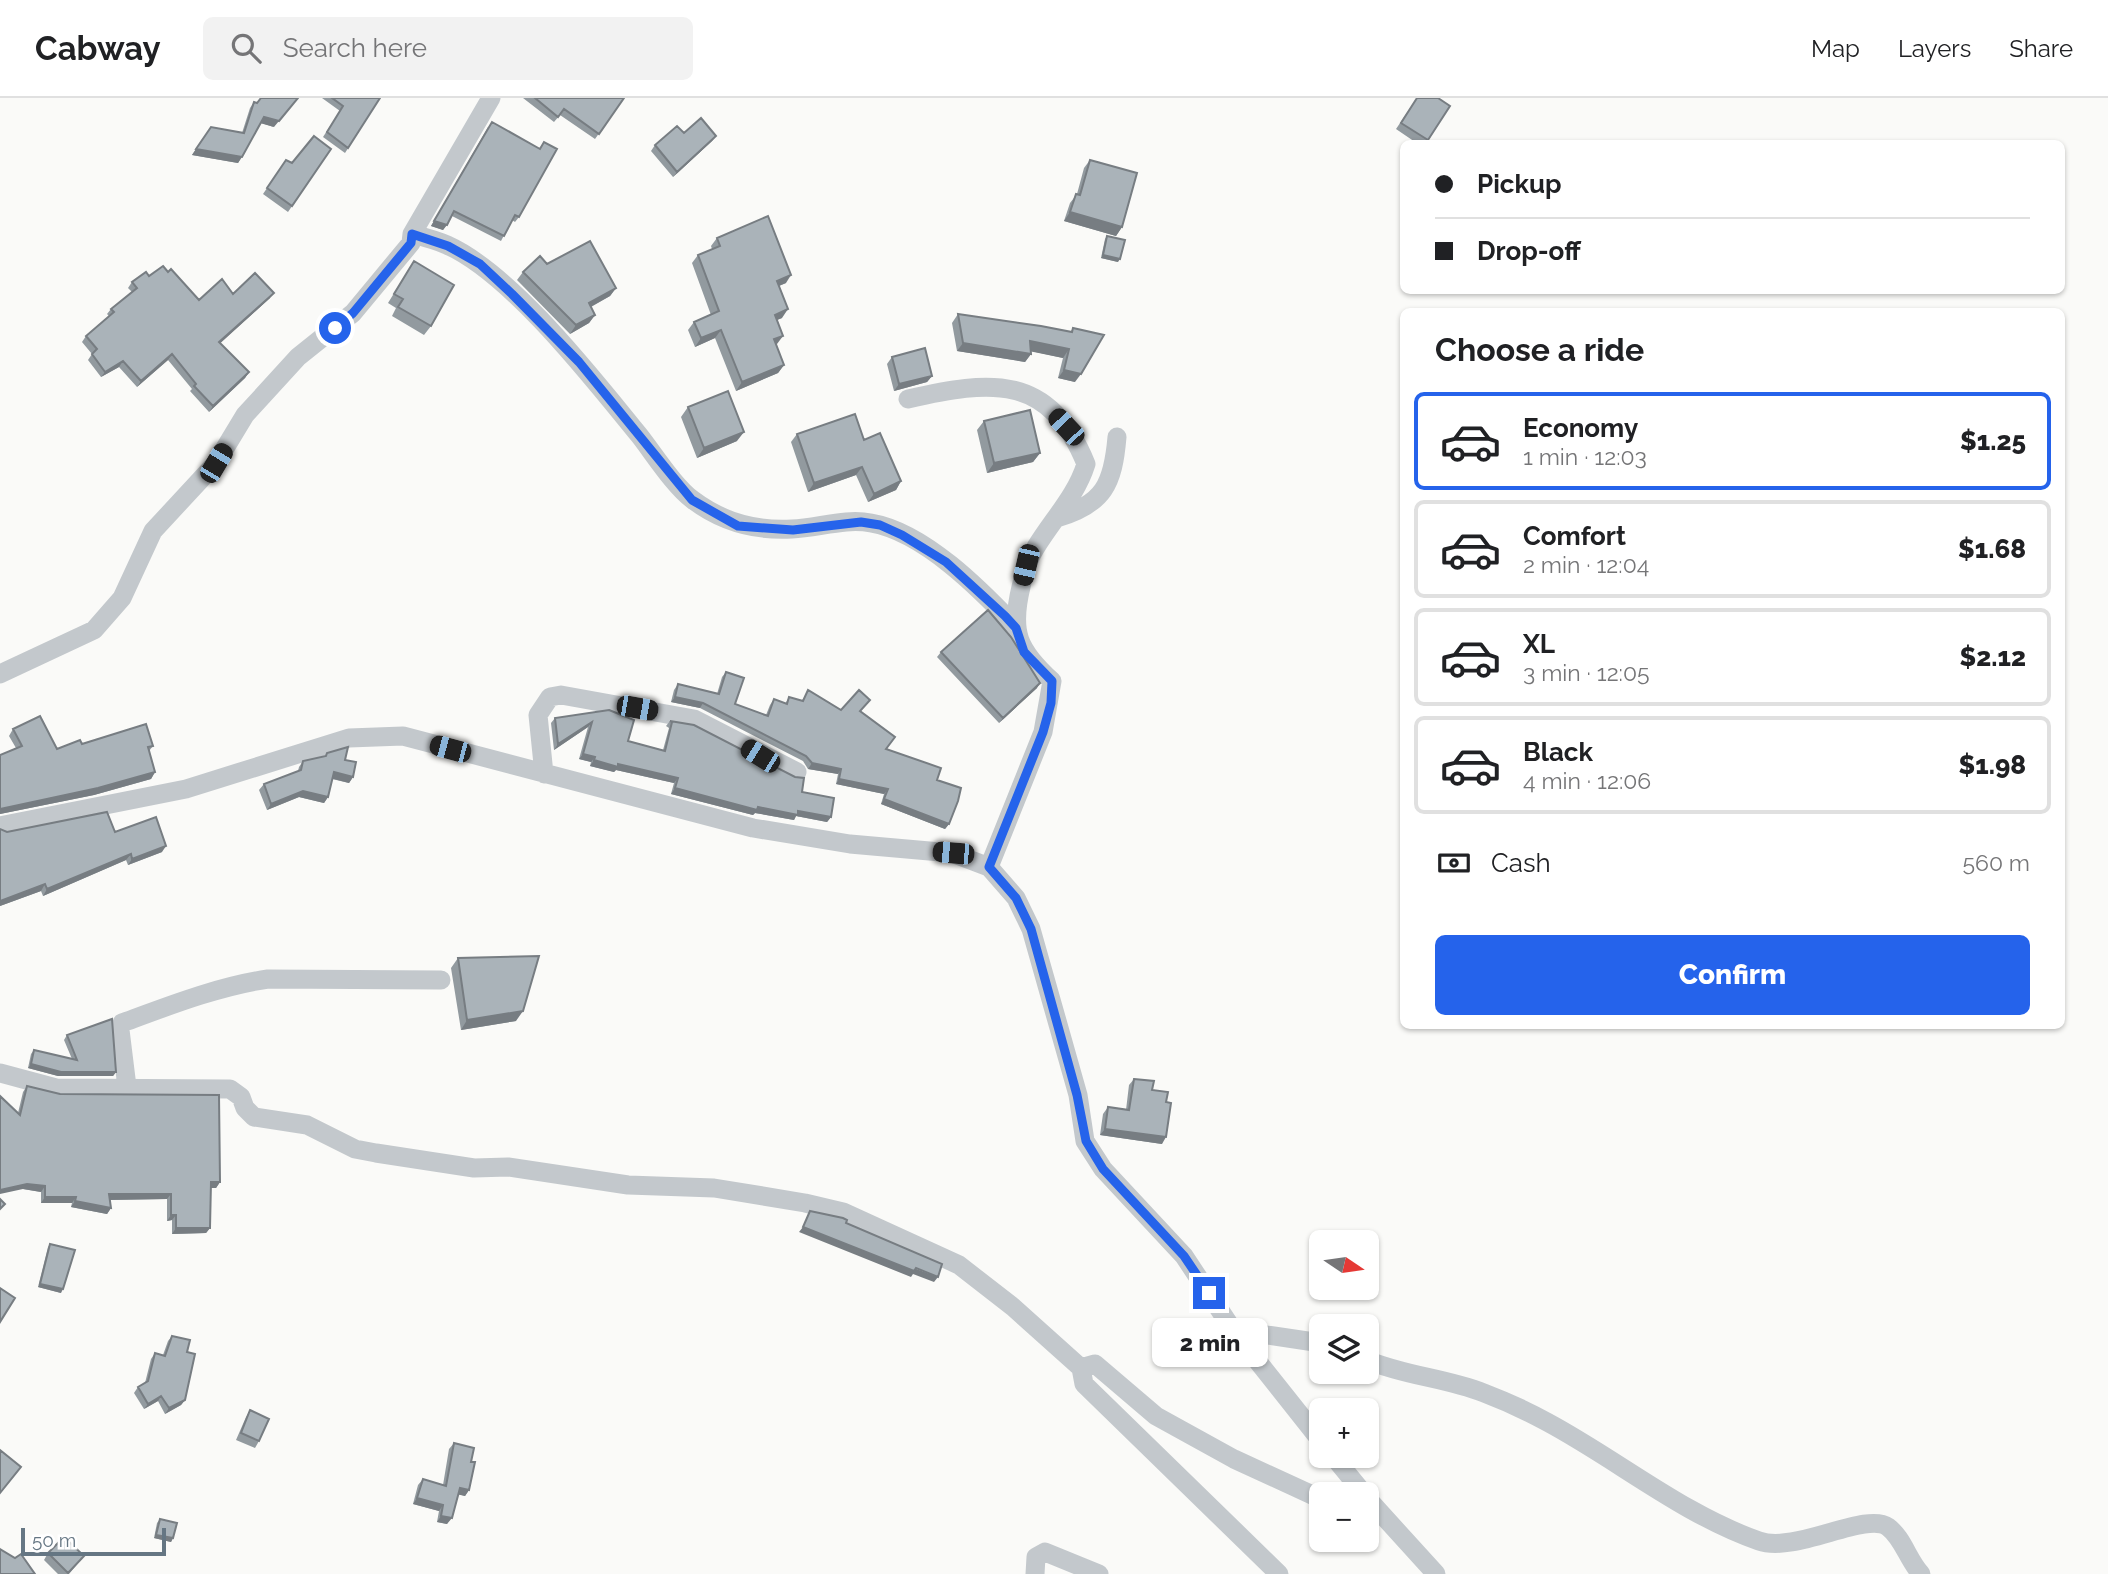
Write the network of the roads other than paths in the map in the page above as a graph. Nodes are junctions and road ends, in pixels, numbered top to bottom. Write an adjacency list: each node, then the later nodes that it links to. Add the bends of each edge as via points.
1 (491, 98): 2 (street)
2 (412, 234): 6 (street, via 480,264 512,294 579,362 692,500 738,526 793,530 861,522 880,525 929,549); 7 (street, via 411,243 353,313 298,357 245,415 216,463 153,531 122,598 94,630)
3 (908, 399): 5 (street, via 1001,388 1029,392 1043,402 1066,427 1086,464 1080,483)
4 (1117, 437): 5 (street, via 1110,481 1095,501)
5 (1057, 518): 6 (street, via 1026,565)
6 (1016, 628): 11 (street, via 1024,652 1052,681 1051,703)
7 (0, 674)
8 (797, 772): 9 (street, via 694,719 561,695 550,697 538,715)
9 (544, 774): 10 (street, via 403,736 349,738 186,789); 11 (street, via 753,828 850,844 953,853)
10 (0, 826)
11 (989, 867): 15 (street, via 1016,898 1031,929 1086,1141 1103,1169 1184,1256)
12 (441, 980): 14 (street, via 268,979 150,1013 122,1023)
13 (0, 1073): 14 (street, via 56,1088)
14 (127, 1087): 18 (street, via 230,1089 254,1116 307,1125 355,1149 376,1153 628,1185 714,1188 843,1212 960,1265)
15 (1233, 1330): 16 (street); 19 (street)
16 (1309, 1341)
17 (1379, 1365): 26 (street, via 1483,1392 1545,1421 1690,1509 1763,1542 1801,1541 1862,1523 1885,1524)
18 (1081, 1368): 20 (street, via 1095,1364 1156,1416); 24 (street, via 1084,1384)
19 (1309, 1426)
20 (1309, 1493)
21 (1379, 1514): 25 (street)
22 (1035, 1574): 23 (street, via 1036,1557 1045,1552)
23 (1098, 1574)
24 (1279, 1574)
25 (1436, 1574)
26 (1921, 1574)

